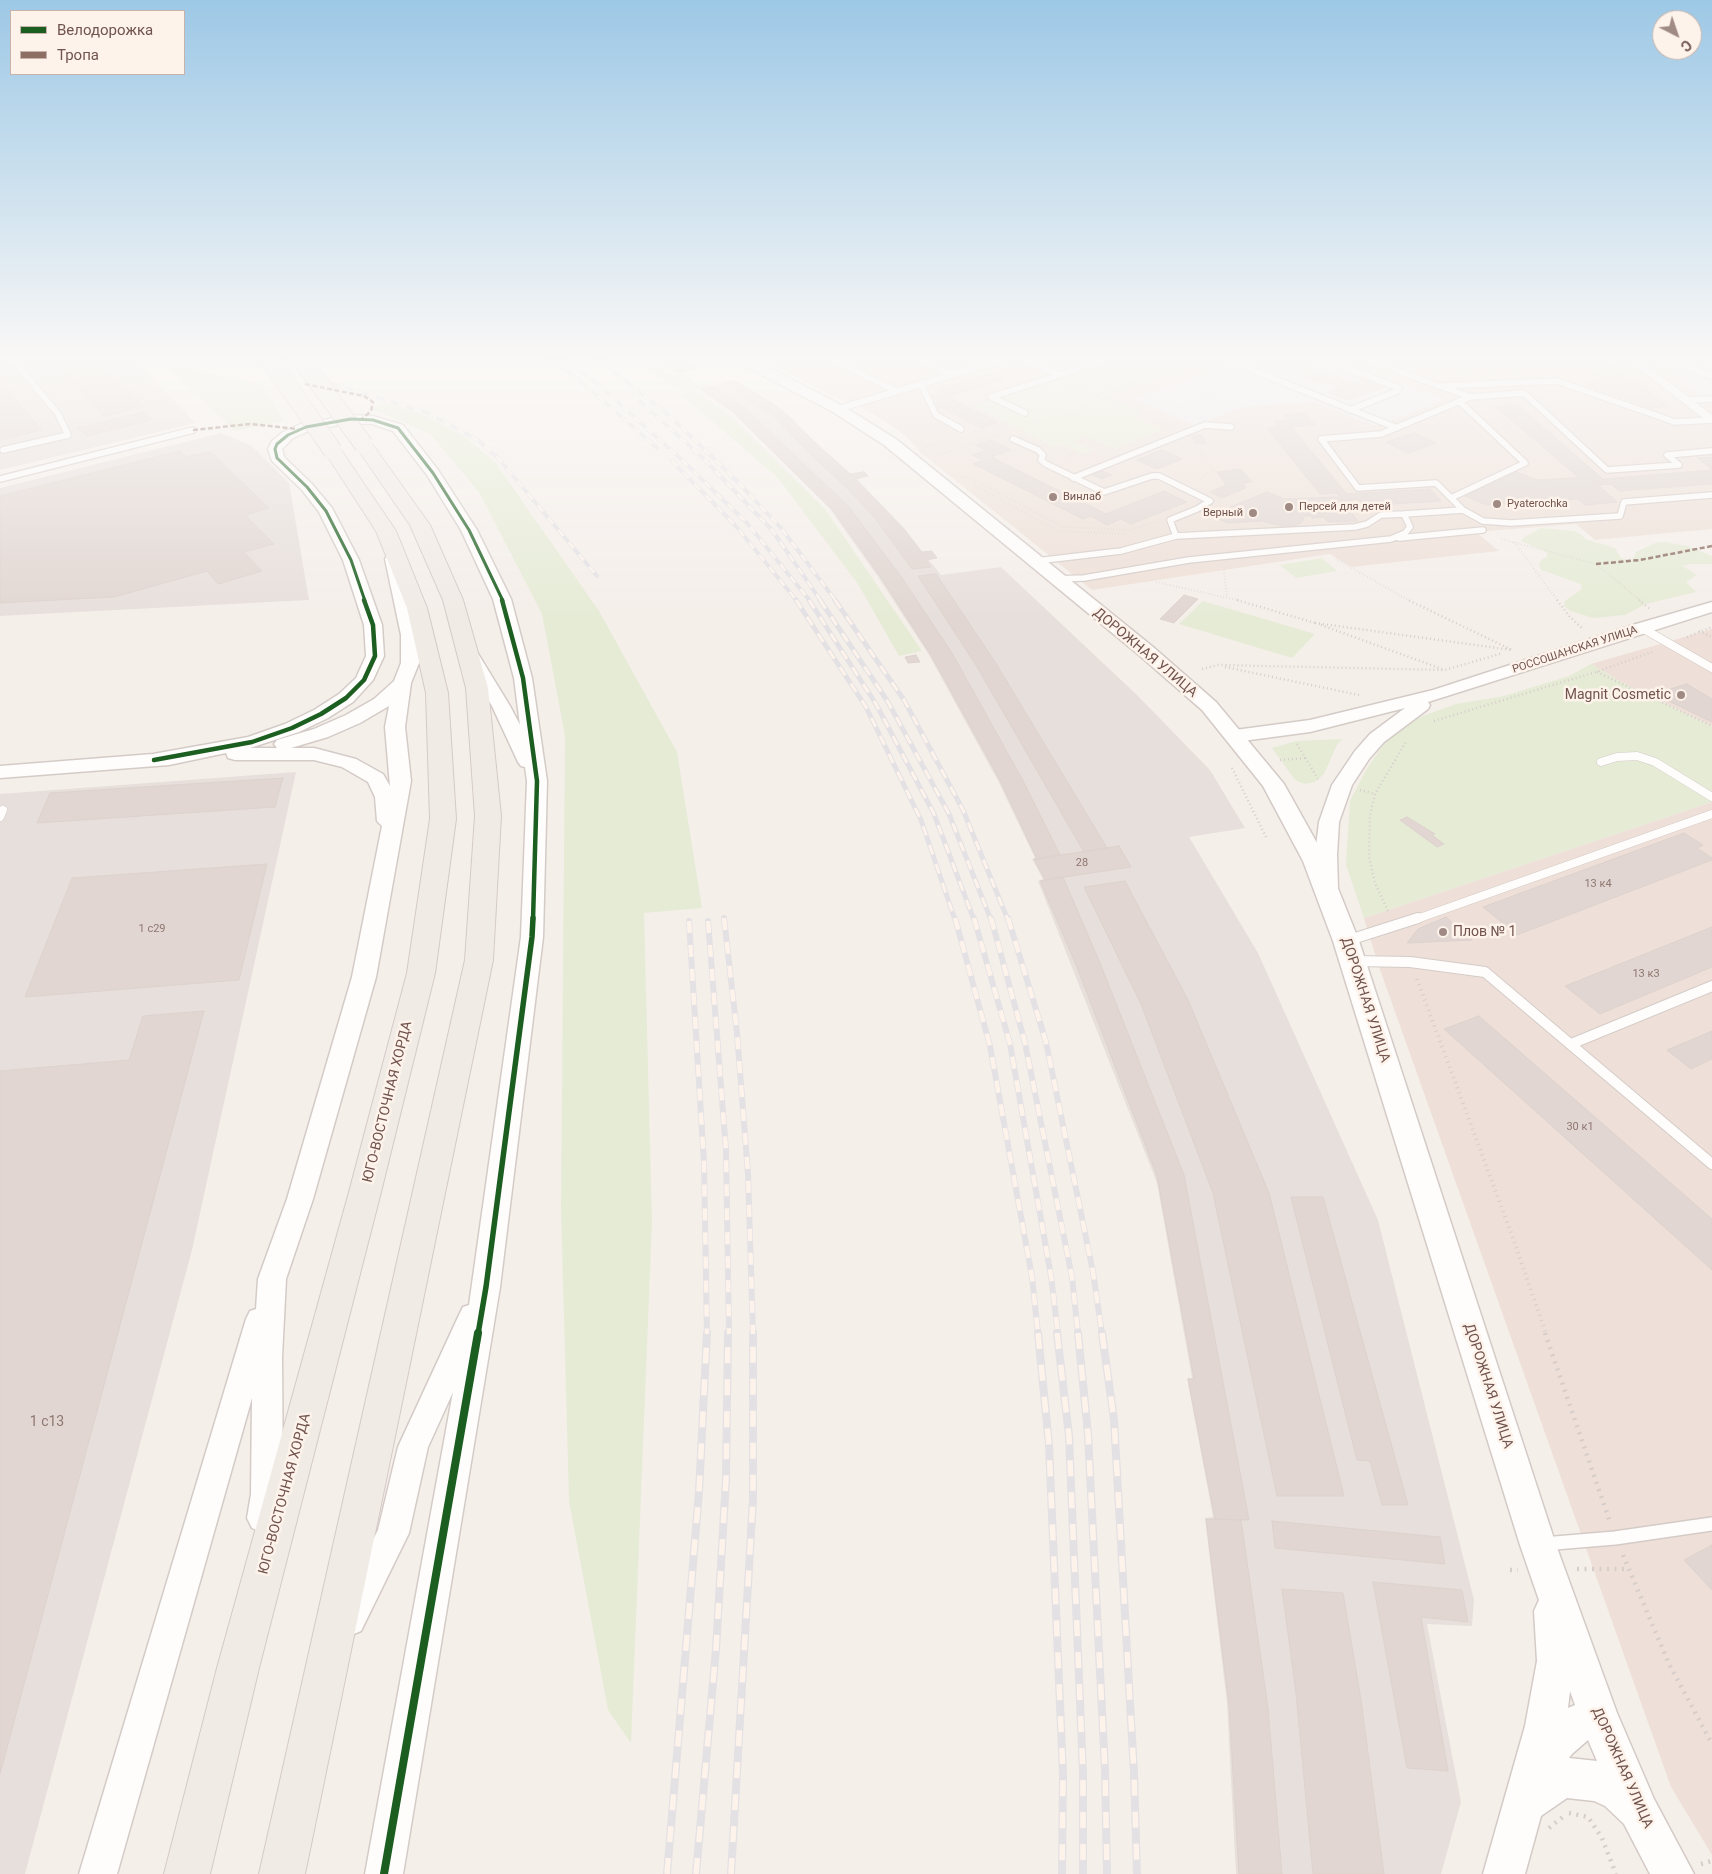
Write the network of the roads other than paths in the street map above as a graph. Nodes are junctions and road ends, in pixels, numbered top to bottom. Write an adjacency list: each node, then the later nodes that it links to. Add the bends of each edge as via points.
1 (31, 443): 13 (lane)
2 (140, 443): 16 (lane)
3 (279, 443): 35 (street, via 275,449 277,458 326,511 351,560 373,625 375,656 364,680 346,698 292,728 252,742)
4 (328, 443): 22 (main road, ЮГО-ВОСТОЧНАЯ ХОРДА, bridge)
5 (363, 443): 29 (main road, bridge, via 420,525 453,600)
6 (410, 443): 38 (street, via 469,530 502,599 523,678)
7 (892, 443): 25 (main road, ДОРОЖНАЯ УЛИЦА)
8 (1023, 443): 15 (lane, via 1038,450 1046,464)
9 (1158, 443): 15 (lane)
10 (1324, 443): 18 (lane, via 1358,488 1436,482)
11 (1504, 443): 18 (lane, via 1525,463)
12 (1579, 443): 14 (lane, via 1608,470 1680,465 1668,455)
13 (3, 450)
14 (1712, 451)
15 (1073, 478): 23 (lane, via 1104,492 1159,476 1210,501 1170,520)
16 (0, 479)
17 (1712, 495): 19 (lane, via 1624,502 1620,516 1511,524 1483,521)
18 (1451, 498): 19 (lane)
19 (1462, 510): 20 (lane)
20 (1404, 514): 23 (lane, via 1381,515 1355,527); 24 (lane, via 1410,527 1405,533)
21 (1483, 530): 24 (lane)
22 (386, 531): 31 (street, via 410,635 410,663); 53 (main road, ЮГО-ВОСТОЧНАЯ ХОРДА, via 417,608 437,693 443,819 422,973)
23 (1176, 536): 25 (lane, via 1121,551)
24 (1391, 538): 26 (lane)
25 (1035, 561): 26 (main road, ДОРОЖНАЯ УЛИЦА)
26 (1056, 579): 33 (main road, ДОРОЖНАЯ УЛИЦА, via 1209,706)
27 (1712, 607): 28 (street, РОССОШАНСКАЯ УЛИЦА)
28 (1642, 628): 30 (lane); 32 (street, РОССОШАНСКАЯ УЛИЦА)
29 (467, 650): 38 (street, via 501,706); 52 (main road, via 477,688 488,816 479,960)
30 (1712, 668)
31 (402, 683): 34 (street, via 380,703 321,733); 41 (street, via 395,727 401,781)
32 (1439, 694): 33 (street, РОССОШАНСКАЯ УЛИЦА, via 1310,726); 42 (street, РОССОШАНСКАЯ УЛИЦА, via 1376,738 1342,785 1328,822)
33 (1236, 736): 42 (main road, ДОРОЖНАЯ УЛИЦА, via 1288,809)
34 (237, 754): 35 (street); 41 (street, via 314,754 349,763 376,778 385,797)
35 (154, 760): 37 (street)
36 (1601, 762): 39 (lane, via 1637,756 1655,762)
37 (0, 772)
38 (537, 781): 48 (street, via 532,937)
39 (1712, 797)
40 (1711, 816): 43 (lane, via 1393,927)
41 (388, 842): 47 (street, via 364,977 300,1199)
42 (1327, 890): 43 (main road, ДОРОЖНАЯ УЛИЦА)
43 (1349, 951): 45 (lane, via 1485,972); 50 (main road, ДОРОЖНАЯ УЛИЦА)
44 (1712, 986): 45 (lane)
45 (1571, 1044): 46 (lane)
46 (1712, 1164)
47 (272, 1280): 53 (street, via 267,1357 267,1494); 57 (street)
48 (486, 1287): 52 (street, via 413,1447 393,1533); 60 (street)
49 (1712, 1524): 50 (lane)
50 (1538, 1545): 51 (main road, ДОРОЖНАЯ УЛИЦА)
51 (1552, 1584): 54 (main road, ДОРОЖНАЯ УЛИЦА); 56 (main road, via 1556,1661)
52 (329, 1661): 59 (main road)
53 (238, 1668): 58 (main road, ЮГО-ВОСТОЧНАЯ ХОРДА)
54 (1599, 1718): 55 (main road, ДОРОЖНАЯ УЛИЦА); 56 (main road, via 1578,1723 1558,1740)
55 (1640, 1812): 56 (main road, via 1619,1792 1598,1781 1562,1778); 62 (main road, ДОРОЖНАЯ УЛИЦА)
56 (1533, 1818): 61 (main road)
57 (98, 1874)
58 (187, 1874)
59 (282, 1874)
60 (384, 1874)
61 (1504, 1874)
62 (1673, 1874)

